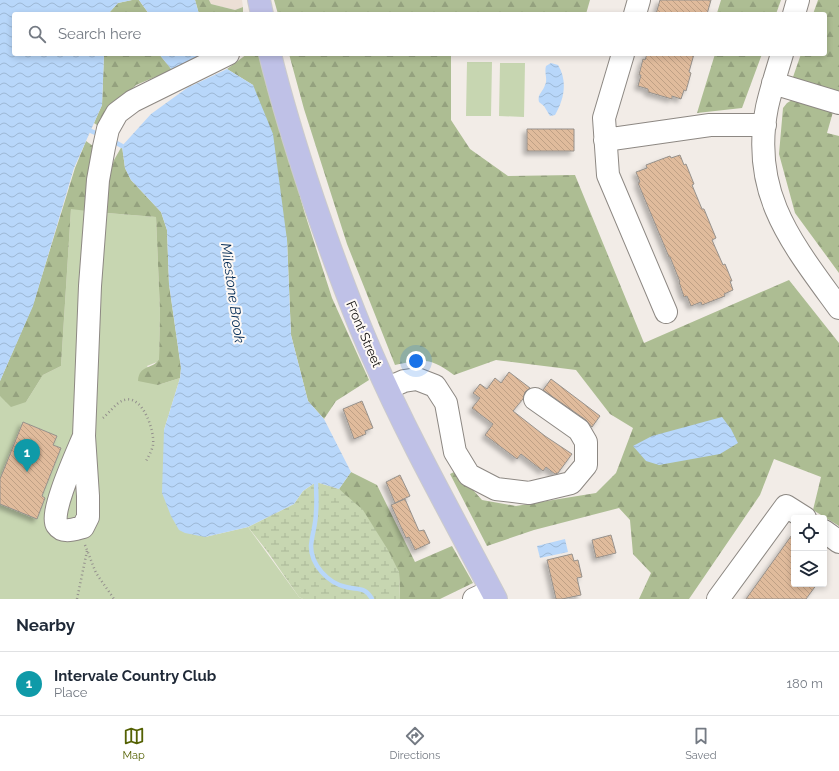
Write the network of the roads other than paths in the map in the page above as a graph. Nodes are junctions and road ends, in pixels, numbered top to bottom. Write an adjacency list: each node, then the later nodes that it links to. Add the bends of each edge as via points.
1 (259, 0): 4 (main road)
2 (639, 0): 5 (street)
3 (798, 0): 6 (street)
4 (262, 12)
5 (636, 12)
6 (795, 12)
7 (224, 56): 19 (street, via 133,101 117,113 106,138 98,180 90,286)
8 (270, 56): 17 (main road, Front Street, via 305,175 339,276)
9 (622, 56): 14 (street, via 604,118)
10 (781, 56): 11 (street)
11 (773, 83): 12 (street); 13 (street)
12 (839, 103)
13 (764, 125): 14 (street, via 710,125); 15 (street, via 766,174 775,208 794,244)
14 (605, 140): 16 (street, via 608,175)
15 (839, 308)
16 (666, 312)
17 (388, 388): 18 (street, via 417,379 435,386 446,403 455,452 469,475 496,489 529,493 571,483 586,465 586,442 579,430); 23 (main road, Front Street)
18 (535, 399)
19 (84, 436): 19 (street, via 88,517 83,527 67,531 56,524 58,501)
20 (800, 515): 24 (street, via 786,506)
21 (827, 533): 22 (street)
22 (839, 542)
23 (487, 596)
24 (718, 599)

